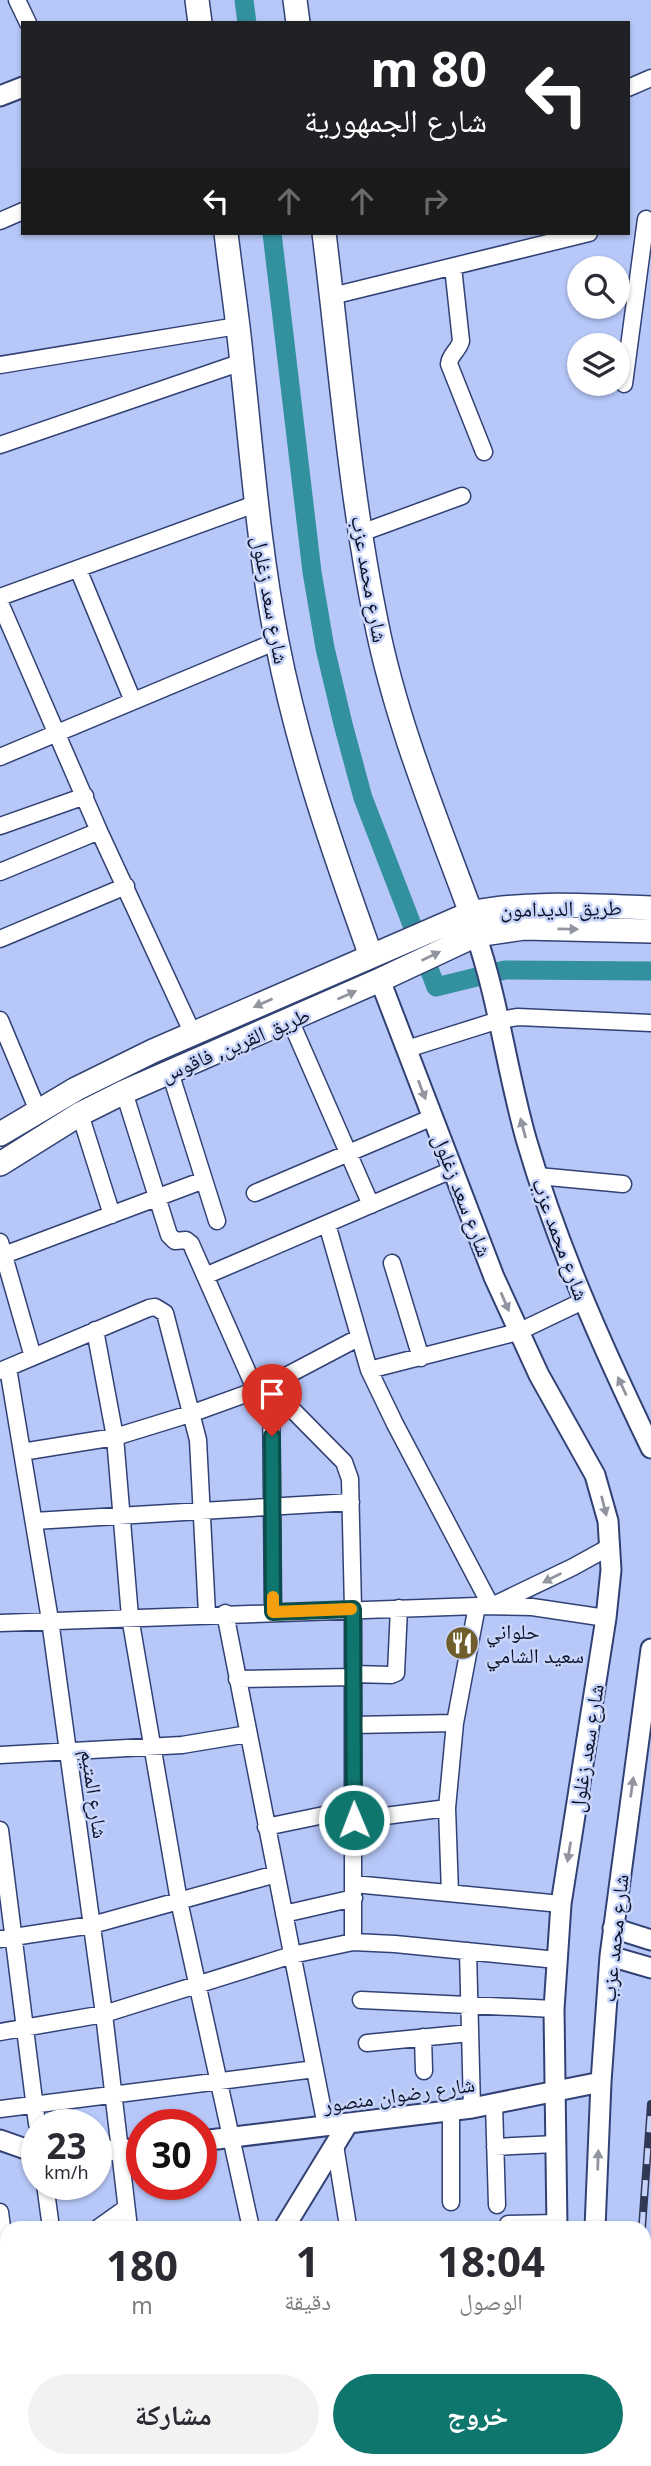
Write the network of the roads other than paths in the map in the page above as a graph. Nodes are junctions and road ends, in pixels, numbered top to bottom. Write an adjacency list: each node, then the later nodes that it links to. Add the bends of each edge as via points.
1 (17, 0): 4 (street)
2 (197, 0): 5 (main road)
3 (295, 0): 6 (main road)
4 (27, 21)
5 (200, 21)
6 (298, 21)
7 (651, 78): 8 (street)
8 (630, 87)
9 (21, 212): 11 (street)
10 (648, 219): 12 (street); 19 (street)
11 (0, 221)
12 (630, 223)
13 (226, 235): 18 (main road, شارع سعد زغلول)
14 (324, 235): 17 (main road, شارع محمد عزب)
15 (581, 235): 16 (street)
16 (453, 267): 17 (street); 23 (street, via 461,341 449,364)
17 (332, 296): 26 (main road, شارع محمد عزب)
18 (237, 326): 20 (main road, شارع سعد زغلول); 21 (street)
19 (630, 343)
20 (242, 362): 22 (street); 25 (main road, شارع سعد زغلول)
21 (0, 365)
22 (0, 445)
23 (484, 452)
24 (462, 496): 26 (street)
25 (255, 504): 27 (street); 30 (main road, شارع سعد زغلول)
26 (361, 533): 42 (main road, شارع محمد عزب, via 376,623 396,701)
27 (78, 569): 28 (street); 31 (street)
28 (0, 597)
29 (0, 603): 32 (street)
30 (277, 640): 31 (street); 44 (main road, شارع سعد زغلول, via 307,769)
31 (133, 701): 32 (street)
32 (57, 734): 33 (street); 34 (street)
33 (0, 757)
34 (85, 796): 35 (street); 36 (street)
35 (0, 827)
36 (99, 831): 37 (street); 38 (street)
37 (0, 872)
38 (126, 886): 43 (street); 50 (street)
39 (651, 908): 40 (main road, طريق الديدامون)
40 (613, 918): 41 (main road, طريق الديدامون); 42 (main road, طريق الديدامون, via 535,905 496,908)
41 (651, 931)
42 (468, 933): 44 (main road, طريق القرين, فاقوس, via 392,947); 45 (main road, طريق القرين, فاقوس, one-way to 42); 46 (street, شارع محمد عزب)
43 (0, 939)
44 (371, 956): 50 (main road, طريق القرين, فاقوس, one-way to 50)
45 (380, 980): 48 (main road, طريق القرين, فاقوس, one-way to 45); 51 (street, شارع سعد زغلول)
46 (498, 1012): 49 (street); 51 (street); 61 (street, شارع محمد عزب, one-way to 46, via 510,1081)
47 (0, 1020): 54 (street)
48 (290, 1020): 52 (main road, طريق القرين, فاقوس); 58 (street)
49 (651, 1023)
50 (193, 1034): 54 (main road, طريق القرين, فاقوس, via 114,1069)
51 (407, 1049): 56 (street, شارع سعد زغلول, one-way to 56)
52 (170, 1072): 53 (main road, طريق القرين, فاقوس); 62 (street)
53 (124, 1092): 55 (main road, طريق القرين, فاقوس); 65 (street)
54 (38, 1111): 57 (main road, طريق القرين, فاقوس)
55 (80, 1114): 59 (main road, طريق القرين, فاقوس); 67 (street)
56 (433, 1117): 58 (street); 60 (street, شارع سعد زغلول)
57 (0, 1134)
58 (347, 1152): 64 (street); 66 (street)
59 (0, 1164)
60 (454, 1169): 66 (street); 77 (street, شارع سعد زغلول, one-way to 77)
61 (538, 1176): 63 (street); 74 (street, شارع محمد عزب)
62 (204, 1181): 65 (street); 68 (street)
63 (623, 1184)
64 (255, 1193)
65 (158, 1197): 67 (street); 72 (street, via 171,1238 190,1242)
66 (370, 1205): 69 (street)
67 (112, 1215): 70 (street)
68 (217, 1221)
69 (327, 1224): 72 (street); 78 (street)
70 (2, 1248): 73 (street)
71 (392, 1263): 80 (street)
72 (205, 1276): 83 (street)
73 (16, 1298): 75 (street); 79 (street)
74 (583, 1301): 77 (street); 86 (street, شارع محمد عزب, one-way to 74)
75 (0, 1304)
76 (95, 1330): 79 (street); 84 (street, via 149,1308 160,1309 167,1318); 85 (street)
77 (518, 1332): 80 (street); 93 (street, شارع سعد زغلول, one-way to 93, via 595,1475)
78 (358, 1338): 82 (street); 83 (street)
79 (33, 1357): 81 (street)
80 (421, 1358): 82 (street)
81 (4, 1369): 87 (street, شارع المتيم)
82 (369, 1370): 94 (street)
83 (266, 1388): 84 (street); 88 (street, via 344,1462 351,1479); 89 (street)
84 (193, 1413): 85 (street); 90 (street)
85 (115, 1437): 87 (street); 91 (street)
86 (651, 1448)
87 (22, 1452): 92 (street, شارع المتيم)
88 (351, 1502): 89 (street); 96 (street)
89 (272, 1507): 90 (street); 97 (street)
90 (202, 1511): 91 (street); 99 (street)
91 (121, 1515): 92 (street); 100 (street)
92 (34, 1521): 102 (street, شارع المتيم)
93 (611, 1546): 94 (street, one-way to 94, via 534,1587); 101 (street, شارع سعد زغلول)
94 (484, 1606): 95 (street); 101 (street, via 532,1607); 107 (street)
95 (398, 1608): 96 (street); 105 (street, via 396,1673)
96 (353, 1609): 97 (street); 105 (street)
97 (273, 1612): 98 (street)
98 (225, 1613): 99 (street); 106 (street)
99 (207, 1614): 100 (street)
100 (130, 1617): 102 (street); 110 (street)
101 (606, 1618): 121 (street, شارع سعد زغلول, one-way to 121)
102 (50, 1620): 103 (street); 111 (street, شارع المتيم)
103 (0, 1623)
104 (651, 1649): 124 (street, شارع محمد عزب, one-way to 104)
105 (353, 1676): 106 (street); 108 (street)
106 (237, 1679): 109 (street)
107 (455, 1723): 108 (street); 113 (street)
108 (353, 1725): 114 (street)
109 (248, 1734): 110 (street); 115 (street)
110 (153, 1747): 111 (street); 120 (street)
111 (68, 1751): 112 (street); 123 (street, شارع المتيم)
112 (0, 1755)
113 (447, 1808): 114 (street); 119 (street)
114 (353, 1814): 115 (street); 118 (street)
115 (266, 1827): 117 (street)
116 (0, 1830): 125 (street)
117 (276, 1874): 120 (street); 122 (street)
118 (354, 1891): 119 (street); 122 (street); 127 (street)
119 (450, 1893): 121 (street)
120 (179, 1901): 123 (street); 133 (street)
121 (561, 1903): 131 (street, شارع سعد زغلول)
122 (284, 1914): 129 (street)
123 (92, 1925): 125 (street); 137 (street, شارع المتيم)
124 (613, 1928): 126 (street); 130 (street, شارع محمد عزب)
125 (7, 1938): 138 (street)
126 (651, 1940)
127 (353, 1942): 128 (street); 129 (street)
128 (468, 1951): 131 (street); 135 (street)
129 (292, 1955): 133 (street); 143 (street)
130 (610, 1956): 132 (street); 146 (street, شارع محمد عزب)
131 (557, 1960): 136 (street, شارع سعد زغلول)
132 (651, 1968)
133 (196, 1985): 137 (street); 145 (street)
134 (361, 2000): 135 (street)
135 (470, 2005): 136 (street); 140 (street)
136 (554, 2009): 147 (street, شارع سعد زغلول)
137 (104, 2014): 138 (street); 148 (street, شارع المتيم)
138 (25, 2028): 139 (street); 149 (street)
139 (0, 2032)
140 (470, 2033): 141 (street); 151 (street)
141 (423, 2037): 142 (street); 144 (street)
142 (367, 2043)
143 (315, 2069): 145 (street); 156 (street)
144 (424, 2071)
145 (218, 2081): 148 (street); 157 (street)
146 (601, 2082): 147 (street, شارع رضوان منصور); 178 (street, شارع محمد عزب, one-way to 146)
147 (555, 2091): 150 (street, شارع رضوان منصور); 160 (street, شارع سعد زغلول)
148 (114, 2094): 149 (street); 165 (street, شارع المتيم)
149 (35, 2104): 152 (street); 153 (street)
150 (494, 2104): 151 (street, شارع رضوان منصور); 163 (street)
151 (472, 2108): 154 (street, شارع رضوان منصور)
152 (0, 2109)
153 (36, 2109)
154 (451, 2111): 155 (street, شارع رضوان منصور); 168 (street)
155 (347, 2125): 156 (street, شارع رضوان منصور); 161 (street)
156 (326, 2126): 157 (street, شارع رضوان منصور)
157 (231, 2138): 158 (street, شارع رضوان منصور); 174 (street)
158 (217, 2139)
159 (0, 2140): 162 (street)
160 (556, 2144): 163 (street); 177 (street, شارع سعد زغلول)
161 (335, 2145): 175 (street); 176 (street)
162 (21, 2147)
163 (495, 2147): 169 (street)
164 (126, 2149): 165 (street)
165 (120, 2150): 166 (street); 170 (street, شارع المتيم)
166 (112, 2151)
167 (47, 2200): 171 (street)
168 (451, 2202)
169 (497, 2205)
170 (126, 2208): 172 (street); 173 (street, شارع المتيم)
171 (50, 2221)
172 (108, 2221)
173 (129, 2221)
174 (249, 2221)
175 (288, 2221)
176 (347, 2221)
177 (557, 2221)
178 (595, 2221)

